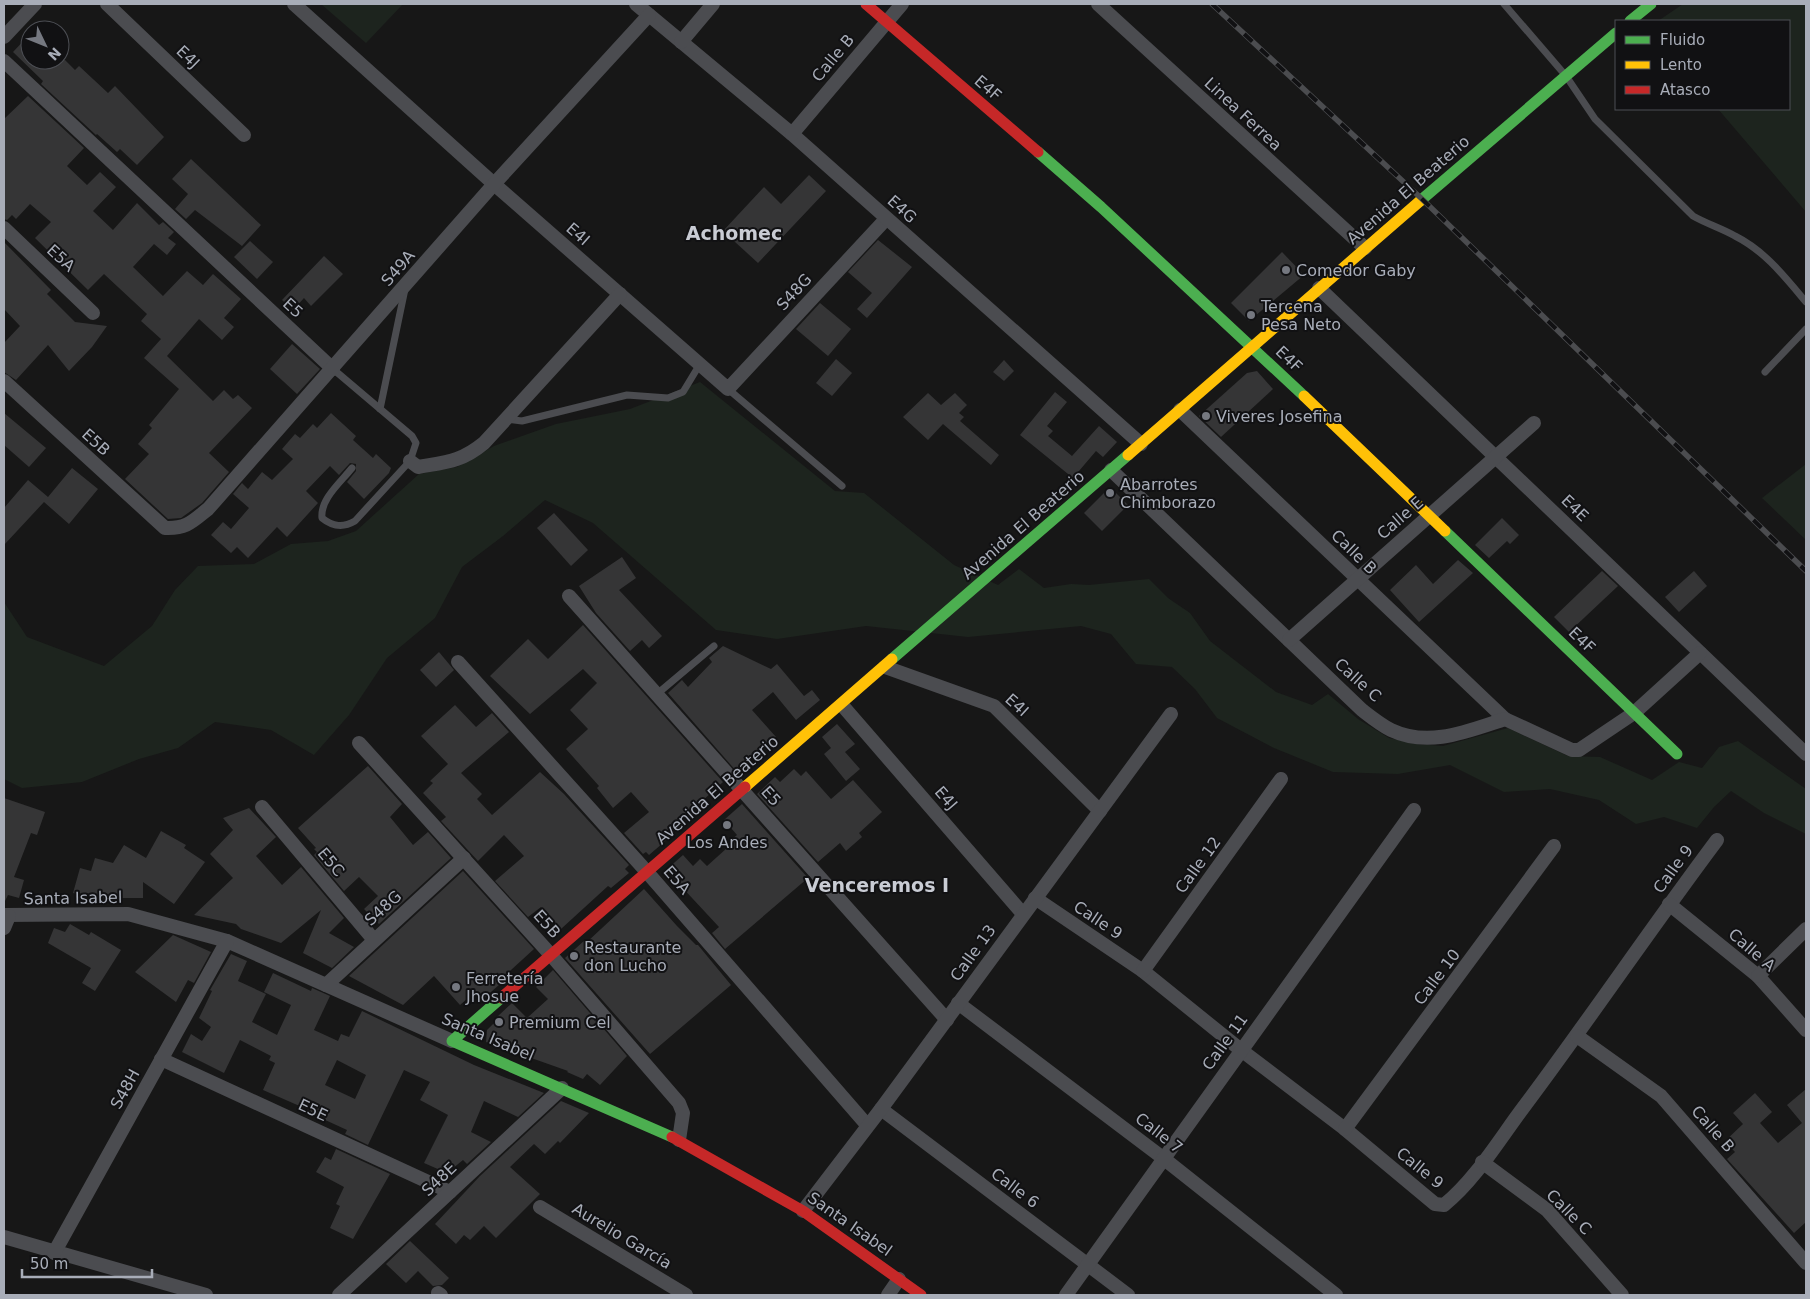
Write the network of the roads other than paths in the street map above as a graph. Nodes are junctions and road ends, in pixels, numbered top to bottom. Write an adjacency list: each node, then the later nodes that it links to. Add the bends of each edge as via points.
1 (35, 4): 15 (street)
2 (107, 4): 20 (street, E4J)
3 (294, 4): 21 (street, E4I)
4 (636, 4): 11 (street, E4G)
5 (713, 4): 16 (street)
6 (866, 4): 13 (street, E4F)
7 (902, 4): 13 (street, Calle B)
8 (1098, 4): 24 (street, Linea Ferrea)
9 (1504, 4): 18 (lane)
10 (1651, 4): 12 (street)
11 (649, 15): 16 (street, E4G); 21 (street, S49A)
12 (1631, 20)
13 (886, 22): 19 (street, Calle B); 31 (street, E4F, via 1101,207)
14 (1615, 34): 18 (street, Avenida El Beaterio)
15 (4, 37)
16 (681, 42): 19 (street, E4G)
17 (4, 61): 33 (street, E5)
18 (1566, 76): 24 (street, Avenida El Beaterio); 28 (lane, via 1595,119 1693,216 1711,227 1735,235 1761,252)
19 (792, 134): 22 (street, E4G)
20 (244, 135)
21 (494, 184): 25 (street, S49A); 27 (street, E4I)
22 (886, 219): 36 (street, S48G); 41 (street, E4G)
23 (4, 228): 29 (street, E5A)
24 (1365, 248): 26 (street, Avenida El Beaterio)
25 (406, 285): 33 (street, S49A); 37 (lane)
26 (1319, 288): 31 (street, Avenida El Beaterio); 42 (street, E4E)
27 (620, 294): 32 (street, E4I); 39 (street)
28 (1806, 302)
29 (93, 313)
30 (1806, 330): 34 (lane)
31 (1253, 347): 38 (street, Avenida El Beaterio); 47 (street, E4F)
32 (700, 364): 36 (street, E4I); 39 (lane, via 683,392 668,398 627,396 522,421)
33 (333, 368): 37 (lane, E5); 48 (street, S49A, via 208,509 180,528)
34 (1764, 372)
35 (4, 381): 48 (street, E5B)
36 (728, 389): 46 (lane, E4I)
37 (380, 409): 43 (lane, E5, via 412,436 416,443)
38 (1180, 410): 41 (street, Avenida El Beaterio); 49 (street, Calle B)
39 (506, 418): 43 (street, via 469,455 418,468)
40 (1534, 423): 42 (street, Calle E)
41 (1142, 444): 45 (street, Avenida El Beaterio)
42 (1495, 457): 47 (street, Calle E); 53 (street, E4E)
43 (410, 461): 44 (lane, via 355,520 347,525 330,525 322,518 321,511 325,501)
44 (352, 468)
45 (1111, 470): 51 (street, Calle C); 55 (street, Avenida El Beaterio)
46 (842, 486)
47 (1429, 516): 49 (street, Calle E); 58 (street, E4F)
48 (165, 528)
49 (1358, 579): 51 (street, Calle E); 60 (street, Calle B)
50 (569, 596): 56 (street, E5)
51 (1289, 640): 60 (street, Calle C, via 1362,710 1392,730 1443,738)
52 (714, 646): 56 (lane)
53 (1700, 653): 58 (street); 63 (street, E4E)
54 (458, 662): 72 (street, E5A)
55 (885, 667): 57 (street, Avenida El Beaterio); 68 (street, E4I, via 994,706)
56 (657, 694): 65 (street, E5)
57 (842, 705): 65 (street, Avenida El Beaterio); 75 (street, E4J)
58 (1634, 713): 60 (street, via 1579,750 1572,750); 62 (street, E4F)
59 (1172, 714): 68 (street, Calle 13)
60 (1504, 719)
61 (359, 743): 71 (street, E5B)
62 (1677, 754)
63 (1806, 754)
64 (1281, 779): 81 (street, Calle 12)
65 (742, 790): 72 (street, Avenida El Beaterio); 85 (street, E5)
66 (262, 807): 78 (street, E5C)
67 (1414, 810): 89 (street, Calle 11)
68 (1100, 811): 73 (street, Calle 13)
69 (1716, 840): 74 (street, Calle 9)
70 (1554, 846): 94 (street, Calle 10)
71 (464, 858): 78 (street, S48G); 80 (street, E5B)
72 (647, 872): 80 (street, Avenida El Beaterio); 93 (street, E5A)
73 (1035, 898): 75 (street, Calle 13); 81 (street, Calle 9)
74 (1669, 904): 82 (street, Calle A); 87 (street, Calle 9)
75 (1023, 914): 84 (street, Calle 13)
76 (6, 920): 79 (street, Santa Isabel, via 91,913 128,914)
77 (1806, 929): 82 (street)
78 (374, 940): 83 (street, S48G)
79 (227, 941): 83 (street, Santa Isabel); 90 (street, S48H)
80 (551, 955): 88 (street, Avenida El Beaterio); 95 (street, E5B, via 679,1102 683,1113)
81 (1143, 971): 89 (street, Calle 9)
82 (1758, 976): 86 (street, Calle A)
83 (326, 985): 88 (street, Santa Isabel)
84 (958, 1003): 85 (street, Calle 13); 96 (street, Calle 7)
85 (947, 1020): 92 (street, Calle 13)
86 (1806, 1030)
87 (1578, 1036): 97 (street, Calle 9); 103 (street, Calle B, via 1661,1096)
88 (452, 1041): 91 (street, Santa Isabel)
89 (1241, 1050): 94 (street, Calle 9); 96 (street, Calle 11)
90 (161, 1059): 98 (street, E5E); 102 (street, S48H)
91 (562, 1088): 95 (street, Santa Isabel); 98 (street, S48E)
92 (881, 1109): 93 (street, Calle 13); 104 (street, Calle 6)
93 (867, 1125): 100 (street, Calle 13)
94 (1345, 1128): 97 (street, Calle 9, via 1435,1204 1444,1205 1454,1197)
95 (679, 1140): 100 (street, Santa Isabel)
96 (1163, 1158): 104 (street, Calle 11); 113 (street, Calle 7)
97 (1482, 1162): 114 (street, Calle C, via 1547,1210)
98 (450, 1192): 107 (street, S48E)
99 (540, 1206): 108 (street, Aurelio García)
100 (803, 1211): 105 (street, Santa Isabel)
101 (4, 1237): 102 (street)
102 (54, 1253): 106 (street)
103 (1806, 1263)
104 (1087, 1265): 111 (street, Calle 11); 112 (street, Calle 6)
105 (898, 1279): 109 (street); 110 (street, Santa Isabel)
106 (206, 1295)
107 (339, 1295)
108 (686, 1295)
109 (888, 1295)
110 (921, 1295)
111 (1066, 1295)
112 (1128, 1295)
113 (1336, 1295)
114 (1622, 1295)

